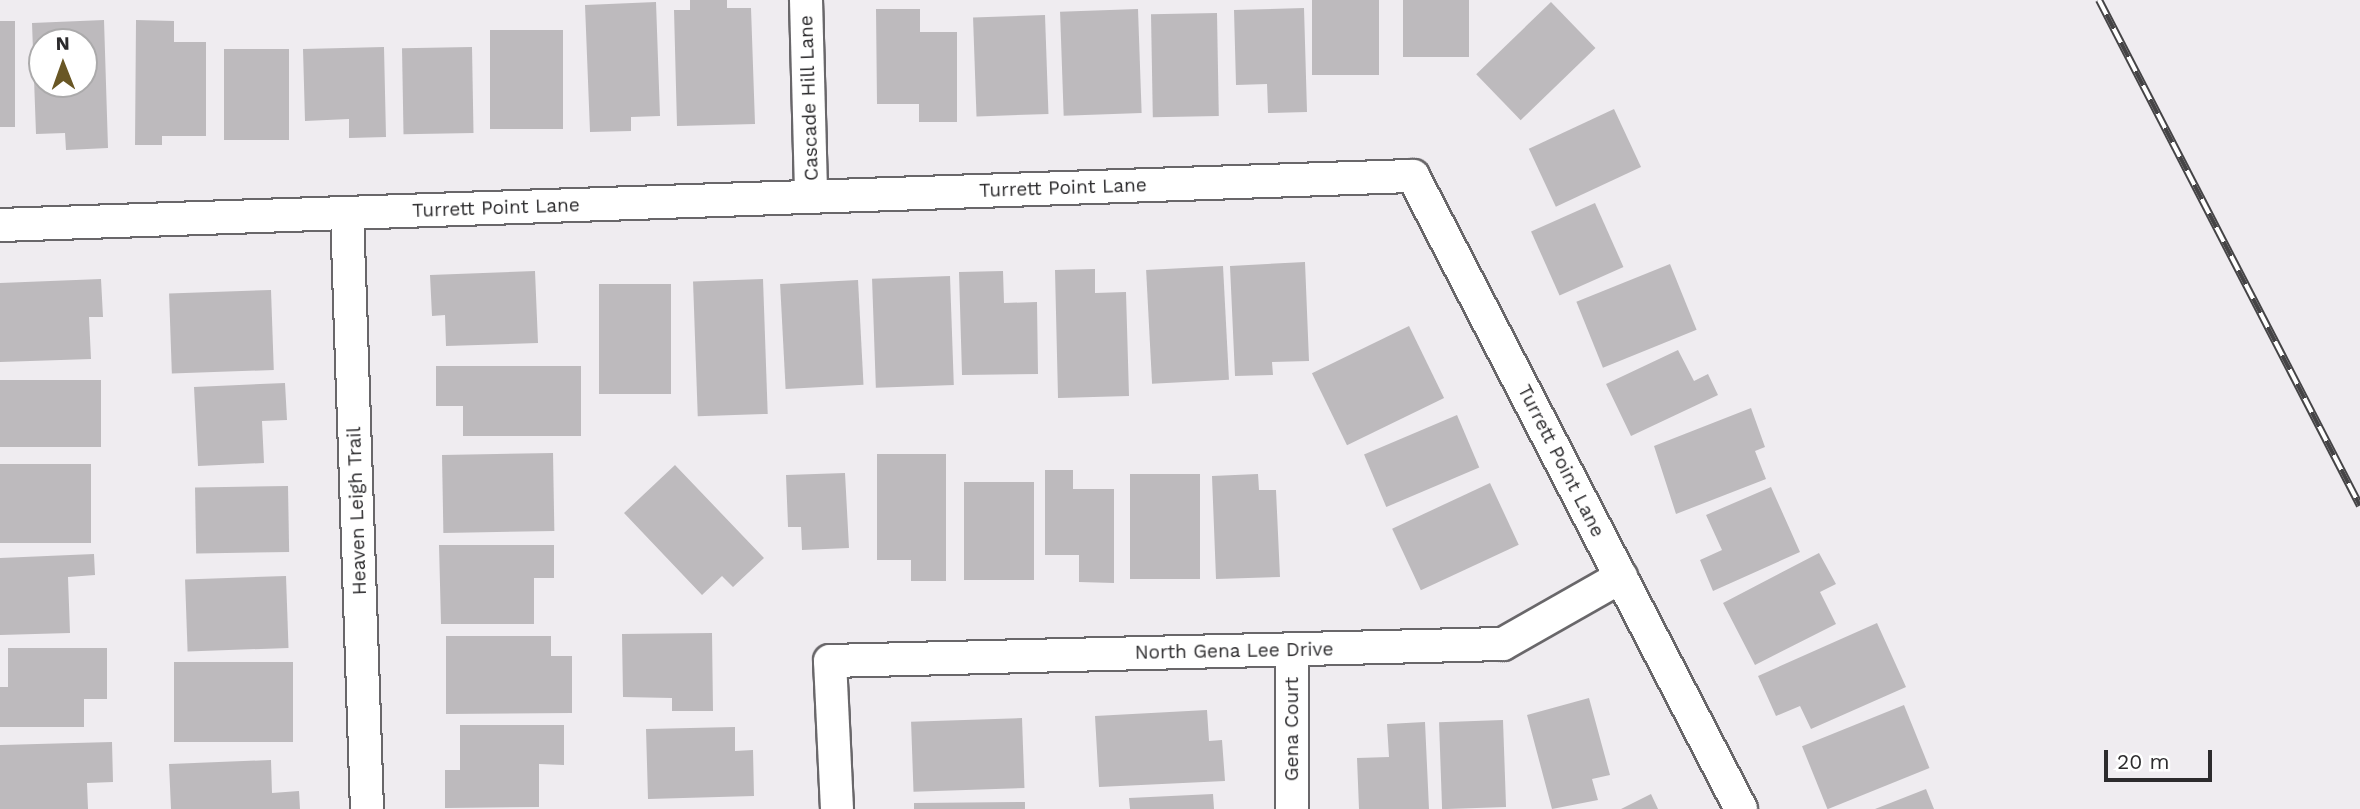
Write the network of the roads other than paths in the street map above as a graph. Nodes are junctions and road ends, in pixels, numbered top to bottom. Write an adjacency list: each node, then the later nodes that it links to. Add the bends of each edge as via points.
1 (806, 0): 2 (street, Cascade Hill Lane)
2 (811, 197): 3 (street, Turrett Point Lane); 5 (street, Turrett Point Lane, via 1413,176)
3 (347, 214): 4 (street, Turrett Point Lane); 7 (street, Heaven Leigh Trail)
4 (0, 225)
5 (1621, 577): 6 (street, North Gena Lee Drive, via 1503,644); 10 (street, Turrett Point Lane)
6 (1292, 649): 8 (street, North Gena Lee Drive, via 830,661); 9 (street, Gena Court)
7 (367, 809)
8 (837, 809)
9 (1292, 809)
10 (1741, 809)

